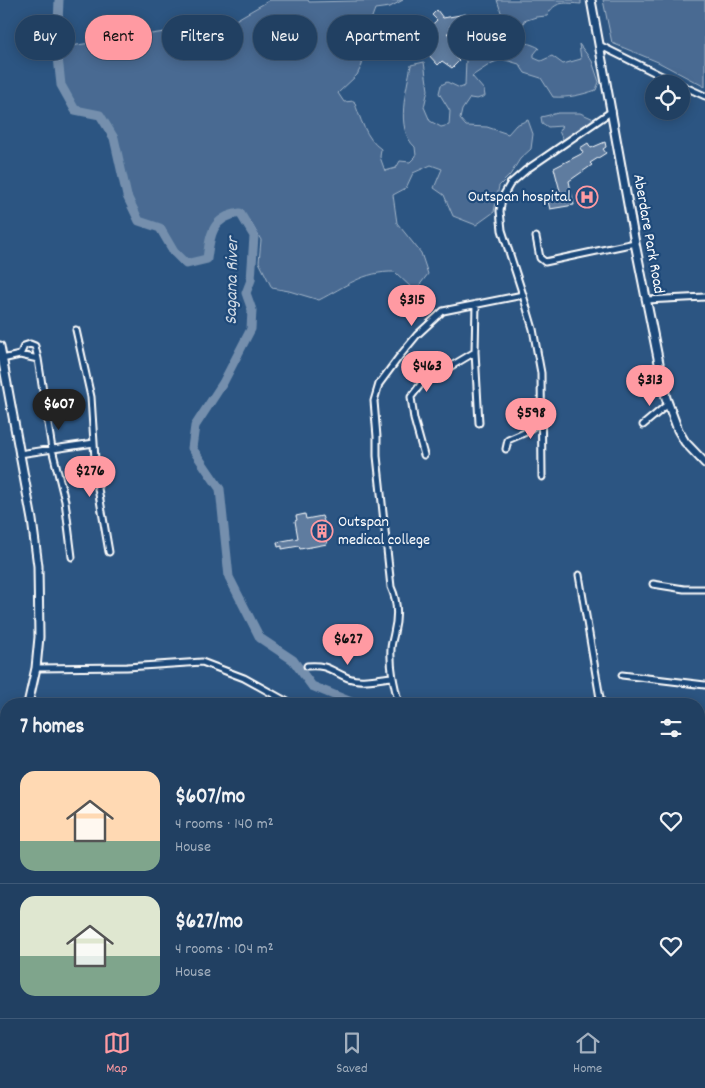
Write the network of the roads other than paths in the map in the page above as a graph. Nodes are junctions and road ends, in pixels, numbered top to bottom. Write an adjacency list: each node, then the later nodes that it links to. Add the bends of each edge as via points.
1 (591, 0): 2 (street, Aberdare Park Road)
2 (599, 45): 3 (street); 6 (street, Aberdare Park Road)
3 (661, 75)
4 (690, 89): 5 (street)
5 (705, 96)
6 (612, 111): 8 (street, Aberdare Park Road); 9 (street, via 526,170 510,184 502,198 502,230)
7 (536, 237): 8 (street, via 540,258 545,262)
8 (635, 243): 11 (street, Aberdare Park Road)
9 (523, 295): 12 (street); 20 (street, via 538,352)
10 (705, 297): 11 (street)
11 (646, 300): 19 (street, Aberdare Park Road)
12 (476, 304): 15 (street); 38 (street, via 443,311 437,316 399,356 376,391 378,466 391,587 397,599 391,646)
13 (76, 330): 23 (street, via 91,397)
14 (0, 346): 17 (street)
15 (475, 352): 21 (street); 27 (street, via 421,384 412,397)
16 (20, 355): 17 (street); 18 (street); 18 (street, via 24,346 30,344 35,346)
17 (2, 359): 26 (street)
18 (38, 359): 24 (street)
19 (668, 404): 22 (street); 28 (street, Aberdare Park Road, via 685,442)
20 (542, 420): 25 (street, via 508,440); 29 (street)
21 (479, 423)
22 (643, 425)
23 (94, 443): 24 (street); 30 (street, via 94,468)
24 (52, 449): 26 (street); 31 (street, via 65,502)
25 (506, 449)
26 (19, 454): 36 (street, via 38,566)
27 (424, 455)
28 (705, 463)
29 (542, 477)
30 (109, 552)
31 (72, 557)
32 (578, 575): 43 (street)
33 (653, 584): 34 (street, via 684,590)
34 (705, 589)
35 (307, 666): 38 (street, via 330,667 356,680)
36 (36, 668): 40 (street); 41 (street, via 202,662 244,678)
37 (622, 675): 39 (street)
38 (392, 677): 42 (street)
39 (705, 685)
40 (29, 698)
41 (279, 698)
42 (397, 698)
43 (600, 698)

